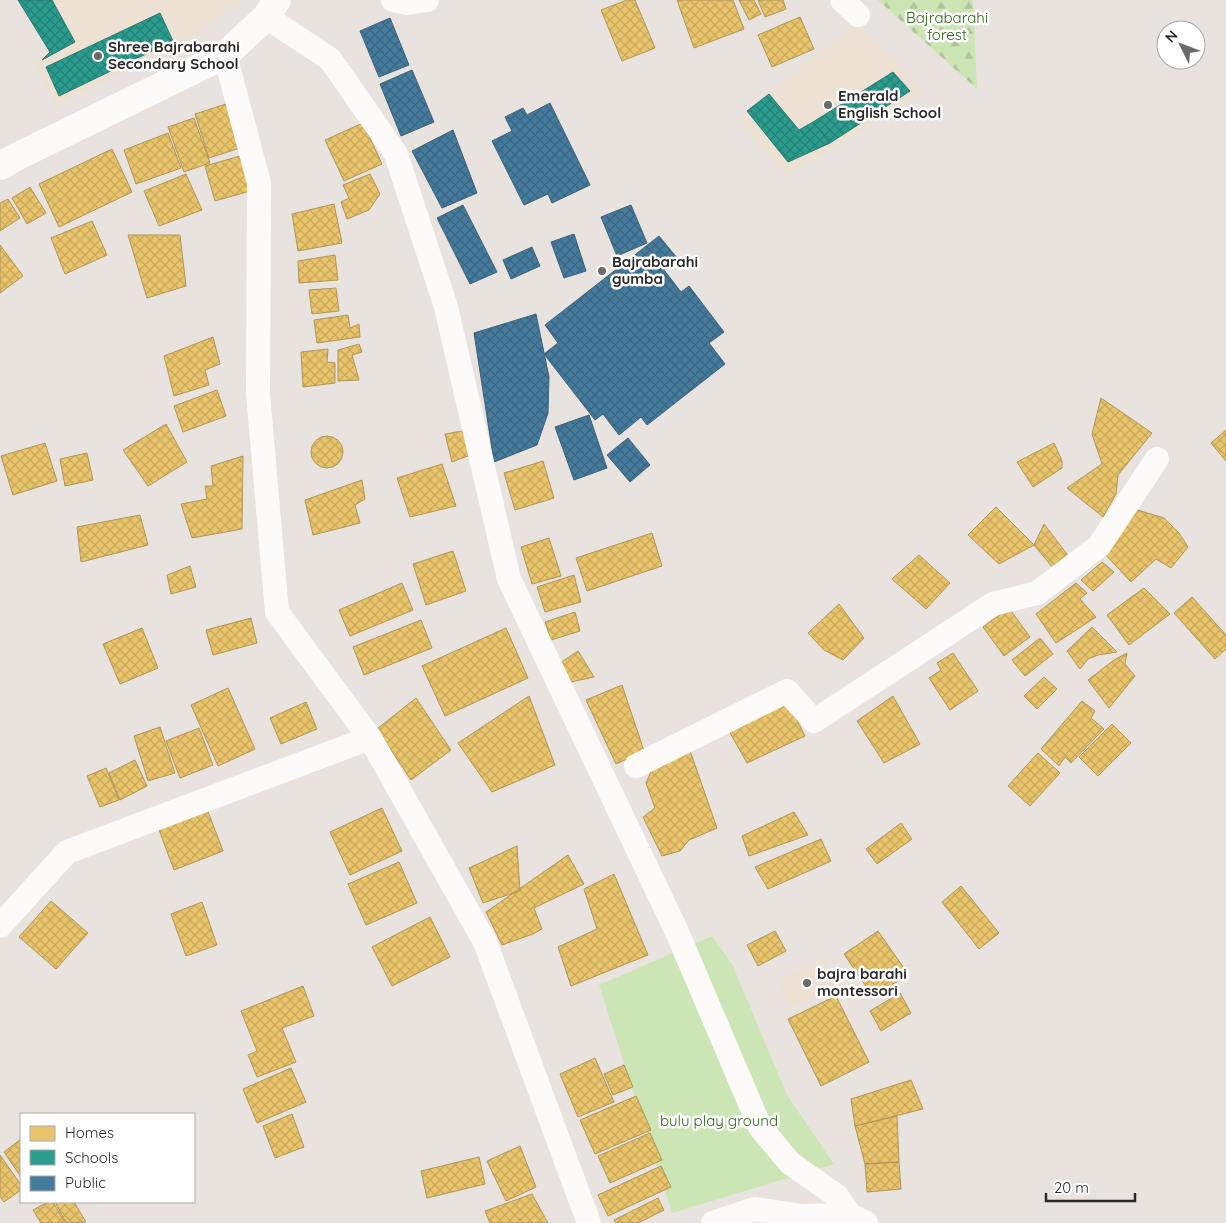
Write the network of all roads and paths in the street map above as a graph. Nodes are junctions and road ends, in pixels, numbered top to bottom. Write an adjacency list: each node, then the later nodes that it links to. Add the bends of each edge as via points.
1 (393, 0): 2 (street, via 407,3)
2 (426, 0)
3 (271, 8): 4 (street); 10 (street, via 330,59 396,154 446,306 509,579 677,932 760,1127 790,1163 837,1196)
4 (226, 55): 5 (street); 7 (street, via 259,183 258,394 277,612)
5 (0, 166)
6 (1157, 459): 8 (street, via 1099,546 1037,593 993,604 814,721 787,691)
7 (370, 738): 9 (street, via 67,852); 11 (street, via 485,942)
8 (636, 766)
9 (0, 926)
10 (858, 1219): 12 (street, via 755,1209)
11 (589, 1223)
12 (713, 1223)

